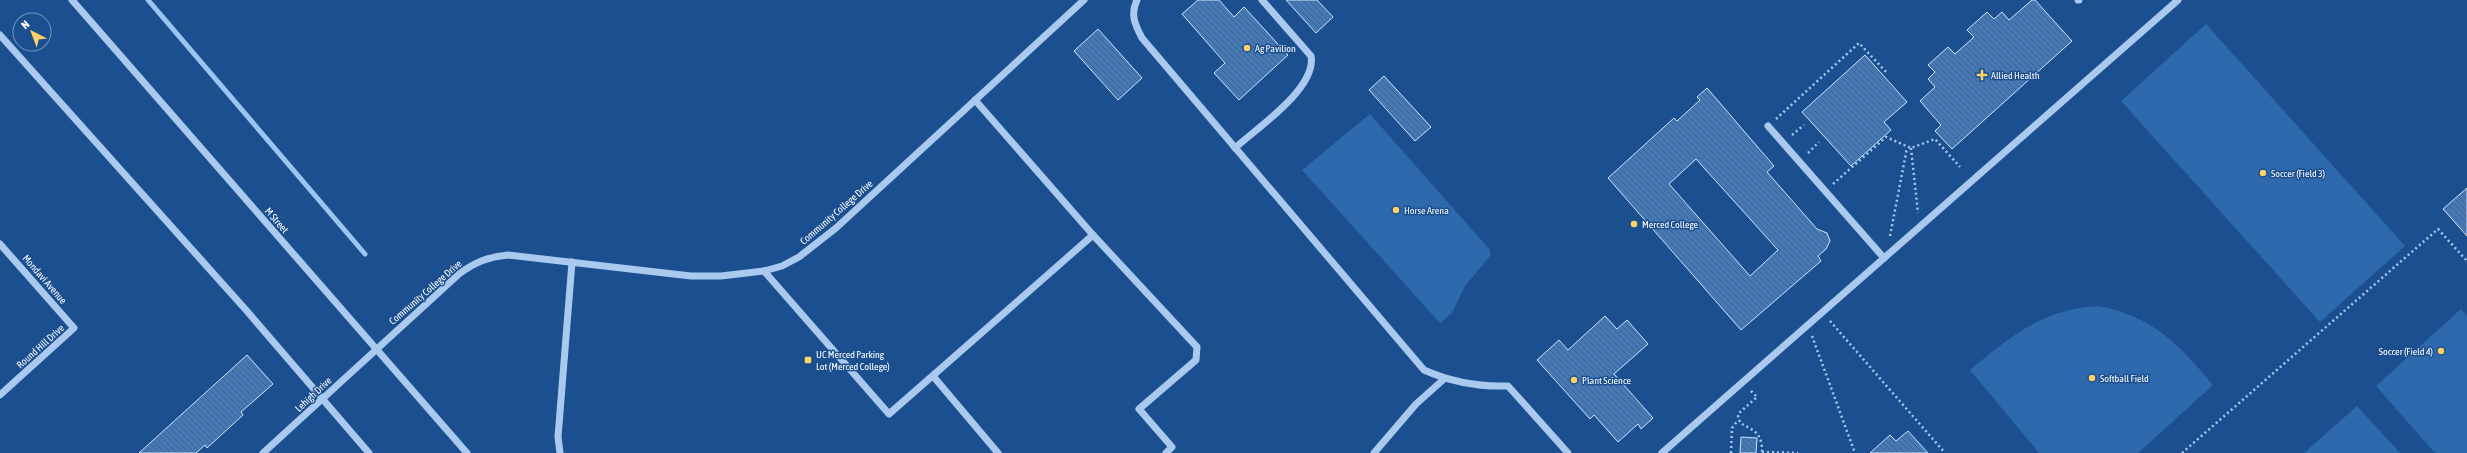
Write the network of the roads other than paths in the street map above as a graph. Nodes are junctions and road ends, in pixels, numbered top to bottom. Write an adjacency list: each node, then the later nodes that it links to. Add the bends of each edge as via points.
1 (72, 0): 16 (street, M Street)
2 (1084, 0): 7 (street, Community College Drive)
3 (1137, 0): 9 (street, via 1133,14 1142,38)
4 (1262, 0): 9 (street, via 1311,56 1313,64 1307,79 1296,93)
5 (2178, 0): 12 (street)
6 (0, 35): 20 (street, via 246,310)
7 (975, 100): 10 (street); 14 (street, Community College Drive, via 836,228 782,266)
8 (1768, 126): 12 (street)
9 (1235, 148): 18 (street, via 1424,370)
10 (1093, 235): 17 (street); 21 (street, via 1197,346 1196,360 1139,409)
11 (0, 244): 15 (street, Mondavi Avenue)
12 (1885, 256): 22 (street)
13 (572, 262): 14 (street, Community College Drive, via 691,276 721,276); 16 (street, Community College Drive, via 508,254 491,256 476,262 459,274); 26 (street, via 558,437)
14 (764, 271): 17 (street, via 889,414)
15 (74, 328): 19 (street, Round Hill Drive)
16 (376, 349): 20 (street, Lehigh Drive); 25 (street, M Street)
17 (933, 376): 27 (street)
18 (1444, 379): 30 (street, via 1416,404); 31 (street, via 1481,387 1508,386)
19 (0, 395)
20 (322, 399): 23 (street, Lehigh Drive); 24 (street)
21 (1172, 447): 28 (street); 29 (street)
22 (1663, 452)
23 (262, 453)
24 (369, 453)
25 (467, 453)
26 (560, 453)
27 (998, 453)
28 (1166, 453)
29 (1178, 453)
30 (1374, 453)
31 (1568, 453)

